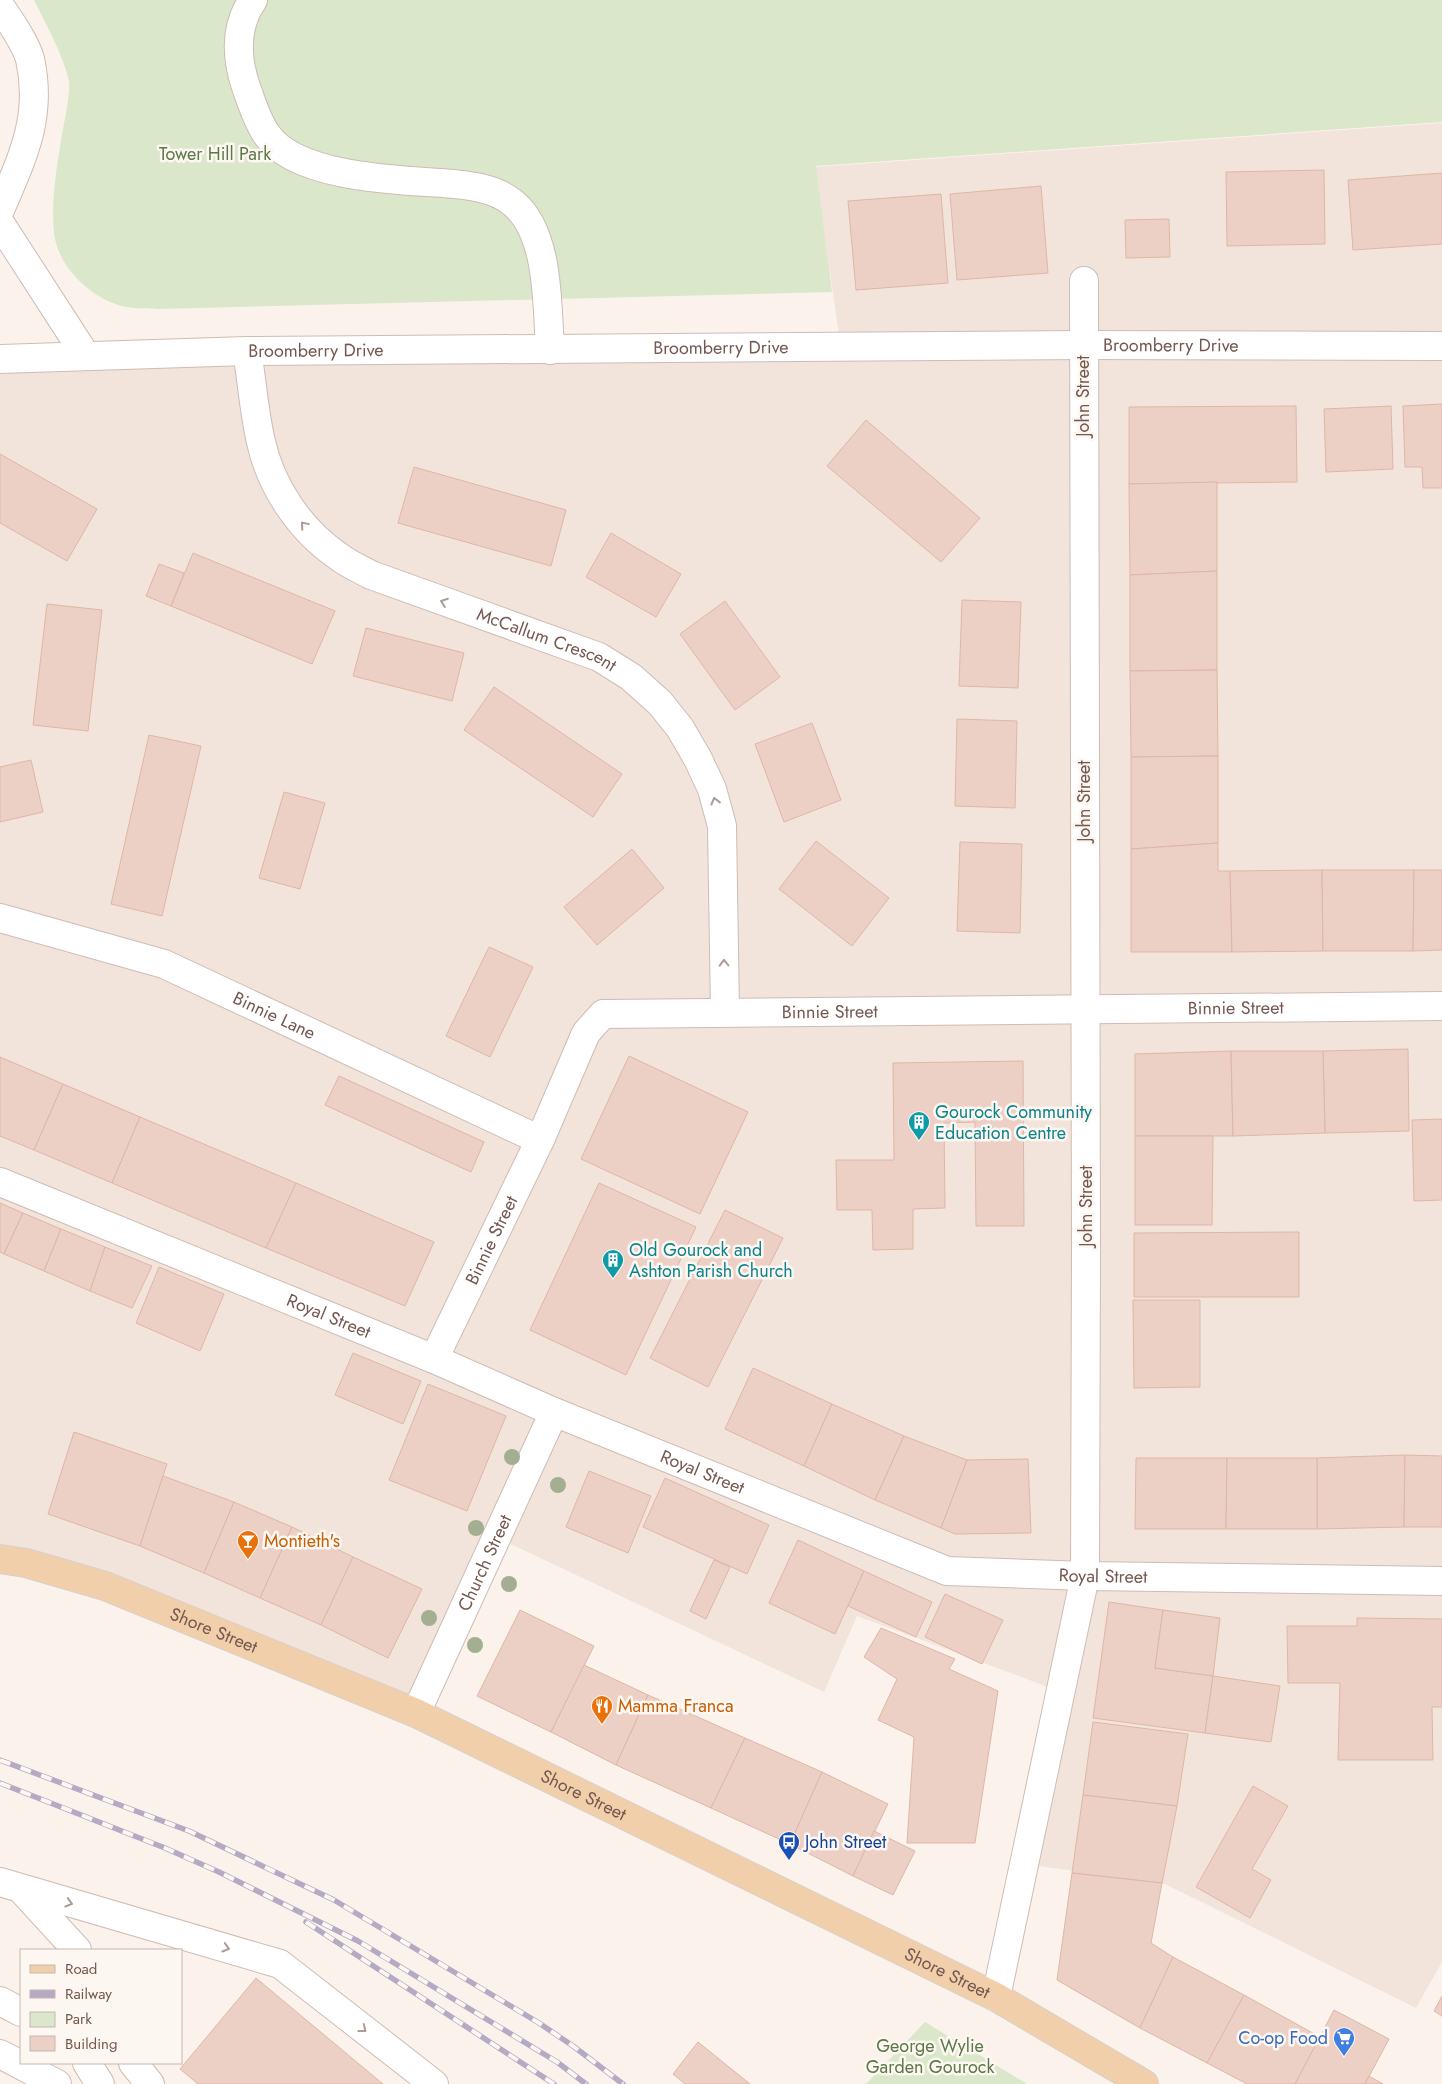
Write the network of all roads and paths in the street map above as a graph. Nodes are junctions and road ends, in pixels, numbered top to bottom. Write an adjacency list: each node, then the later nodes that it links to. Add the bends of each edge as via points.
1 (253, 0): 8 (street, via 244,13 238,45 245,83 268,136 308,164 373,178 468,185 498,193 515,204 538,244 545,272)
2 (0, 6): 3 (street, via 29,58 33,95 33,122 26,149)
3 (0, 210)
4 (0, 223): 10 (street)
5 (1084, 281): 6 (street, John Street)
6 (1083, 346): 7 (street, Broomberry Drive); 8 (street, Broomberry Drive); 14 (street, John Street)
7 (1442, 346)
8 (550, 350): 9 (street, Broomberry Drive)
9 (247, 351): 10 (street, Broomberry Drive); 15 (street, McCallum Crescent, one-way to 9, via 722,826 712,789 680,728 660,703 631,677 599,657 371,575 338,556 310,533 288,506 270,470 263,449)
10 (86, 356): 11 (street, Broomberry Drive)
11 (0, 359)
12 (0, 918): 16 (street, Binnie Lane, via 164,964)
13 (1442, 1006): 14 (street, Binnie Street)
14 (1085, 1008): 15 (street, Binnie Street); 21 (street, John Street)
15 (725, 1012): 16 (street, Binnie Street, via 603,1014 586,1033)
16 (540, 1140): 18 (street, Binnie Street)
17 (0, 1182): 18 (street, Royal Street)
18 (434, 1359): 19 (street, Royal Street)
19 (554, 1412): 21 (street, Royal Street, via 947,1571); 23 (street, Church Street)
20 (0, 1559): 23 (main road, Shore Street, via 26,1563 106,1586)
21 (1085, 1576): 22 (street, Royal Street); 26 (street, John Street)
22 (1442, 1581)
23 (416, 1713): 26 (main road, Shore Street)
24 (11, 1886): 25 (street); 35 (street, one-way to 35, via 280,1964)
25 (76, 1949)
26 (996, 1997): 36 (main road, Shore Street)
27 (0, 2001): 28 (street)
28 (20, 2011)
29 (0, 2054): 32 (street)
30 (88, 2064): 33 (street)
31 (135, 2064): 34 (street)
32 (56, 2084)
33 (100, 2084)
34 (150, 2084)
35 (434, 2084)
36 (1144, 2084)

